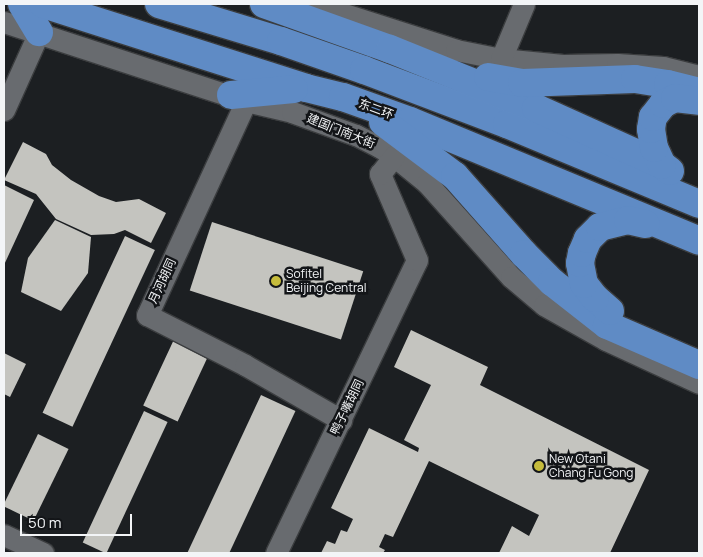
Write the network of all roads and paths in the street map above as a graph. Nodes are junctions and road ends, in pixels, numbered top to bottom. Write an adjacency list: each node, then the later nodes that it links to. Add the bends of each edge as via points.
1 (22, 4): 9 (highway)
2 (43, 4): 13 (highway, 东二环)
3 (159, 4): 7 (highway)
4 (264, 4): 10 (highway)
5 (313, 4): 11 (street, via 456,50)
6 (524, 4): 11 (street)
7 (195, 7): 22 (highway, via 507,124)
8 (4, 22): 9 (street, 建国门南大街)
9 (39, 32): 16 (street, 建国门南大街); 18 (street)
10 (379, 44): 14 (highway, via 422,54 478,75 522,83 628,78); 20 (highway, via 536,108)
11 (501, 59): 12 (street, via 563,65 617,64 663,68)
12 (699, 76)
13 (306, 88): 15 (highway, 东二环); 16 (highway)
14 (699, 92)
15 (343, 97): 23 (highway, 东二环, via 410,121); 24 (highway, via 398,131 455,176 552,282 607,325)
16 (238, 98): 19 (street, 建国门南大街, via 338,128); 28 (street, 月河胡同, via 147,314)
17 (699, 101): 20 (highway, via 676,98 663,104 653,117 654,148)
18 (4, 110)
19 (394, 156): 27 (street, 建国门南大街, via 427,183 511,277 544,304 606,340); 28 (street, 鸭子嘴胡同, via 380,174 417,260)
20 (662, 165): 21 (highway)
21 (699, 193)
22 (699, 204)
23 (689, 237): 24 (highway, via 628,220 600,227 588,239 582,253 582,278)
24 (621, 324): 25 (highway); 26 (highway)
25 (699, 350)
26 (699, 365)
27 (699, 383)
28 (341, 420): 31 (street, 鸭子嘴胡同)
29 (4, 535): 30 (street)
30 (43, 553)
31 (276, 553)

